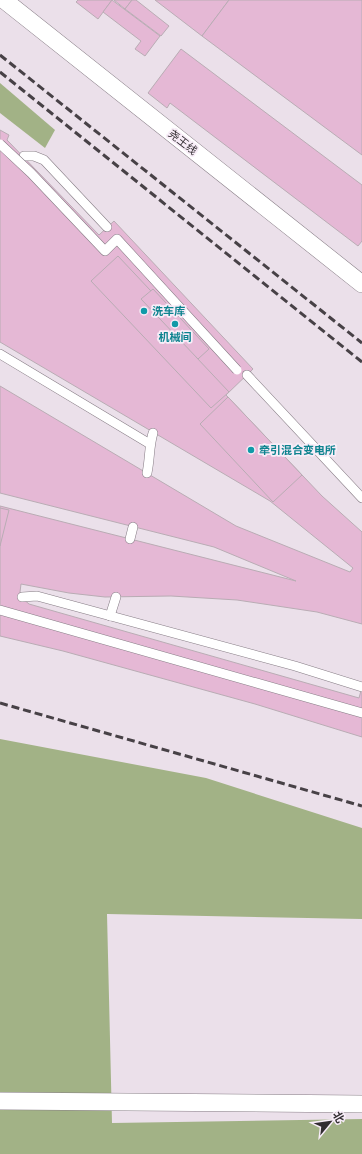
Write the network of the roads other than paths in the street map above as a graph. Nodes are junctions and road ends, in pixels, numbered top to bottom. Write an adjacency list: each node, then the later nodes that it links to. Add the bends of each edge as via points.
1 (4, 0): 5 (street, 尧王线)
2 (0, 144): 7 (lane, bridge, via 105,251 117,239)
3 (24, 156): 4 (lane, via 44,160)
4 (107, 227)
5 (362, 284)
6 (0, 354): 10 (lane)
7 (237, 370)
8 (247, 375): 12 (lane)
9 (153, 433): 10 (lane)
10 (150, 444): 11 (lane)
11 (147, 473)
12 (362, 498)
13 (133, 527): 14 (lane)
14 (130, 539)
15 (22, 597): 18 (lane, via 37,596)
16 (116, 597): 18 (lane)
17 (0, 610): 20 (lane)
18 (110, 616): 19 (lane)
19 (360, 686)
20 (362, 713)
21 (0, 1102): 22 (street)
22 (362, 1104)

